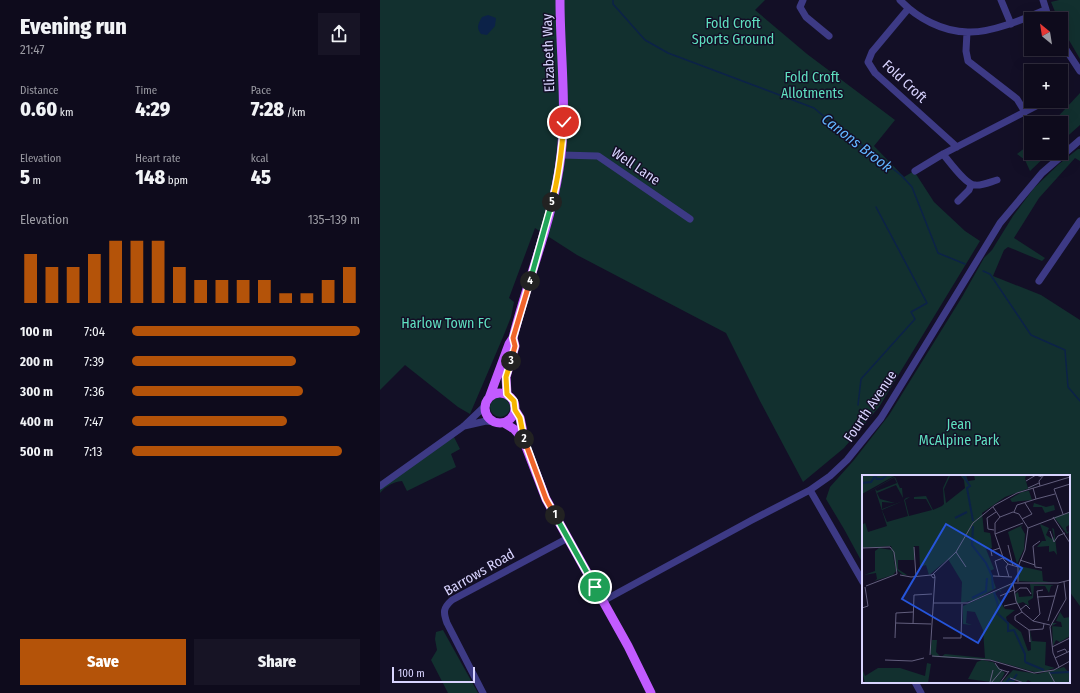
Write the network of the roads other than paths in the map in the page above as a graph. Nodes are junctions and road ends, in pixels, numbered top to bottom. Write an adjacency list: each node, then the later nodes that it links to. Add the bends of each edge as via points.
1 (560, 0): 18 (main road, Elizabeth Way, via 564,122)
2 (803, 0): 10 (street, via 800,8 806,17)
3 (900, 0): 6 (street)
4 (1001, 0): 8 (street)
5 (1043, 0): 7 (street)
6 (908, 9): 9 (street, via 946,29); 16 (street, Fold Croft, via 872,52 868,62 875,73)
7 (1045, 10): 8 (street)
8 (1011, 24): 9 (street)
9 (967, 32): 14 (street, via 968,61 1016,99)
10 (829, 36)
11 (1068, 53): 12 (street)
12 (1080, 71)
13 (1033, 108): 14 (street)
14 (1025, 112): 16 (street)
15 (1079, 142): 34 (street, Fourth Avenue, via 1042,173 1000,223 881,418 847,460)
16 (957, 147): 17 (street)
17 (943, 154): 19 (street); 21 (street)
18 (561, 155): 23 (street, Well Lane, via 598,156); 26 (main road, Elizabeth Way, via 556,188)
19 (915, 171)
20 (997, 180): 21 (street)
21 (972, 185): 22 (street)
22 (958, 201)
23 (690, 219)
24 (1080, 221): 25 (street)
25 (1039, 281)
26 (513, 338): 27 (main road, Elizabeth Way, via 515,346 506,377); 28 (main road, Elizabeth Way)
27 (507, 394): 28 (main road, via 498,393); 29 (main road, via 514,401)
28 (487, 402): 30 (main road, via 487,415); 31 (street)
29 (515, 410): 30 (main road, via 512,418); 32 (main road, via 520,418)
30 (499, 422): 31 (street, via 486,421); 32 (main road, via 514,429)
31 (464, 426): 33 (street)
32 (524, 440): 35 (main road, via 546,499)
33 (381, 484)
34 (810, 490): 36 (street); 37 (street, Fourth Avenue)
35 (568, 538): 37 (main road); 39 (street, Barrows Road, via 446,605 444,615 447,623)
36 (862, 580)
37 (603, 601): 40 (main road)
38 (916, 683): 41 (street)
39 (483, 693)
40 (651, 693)
41 (921, 693)

